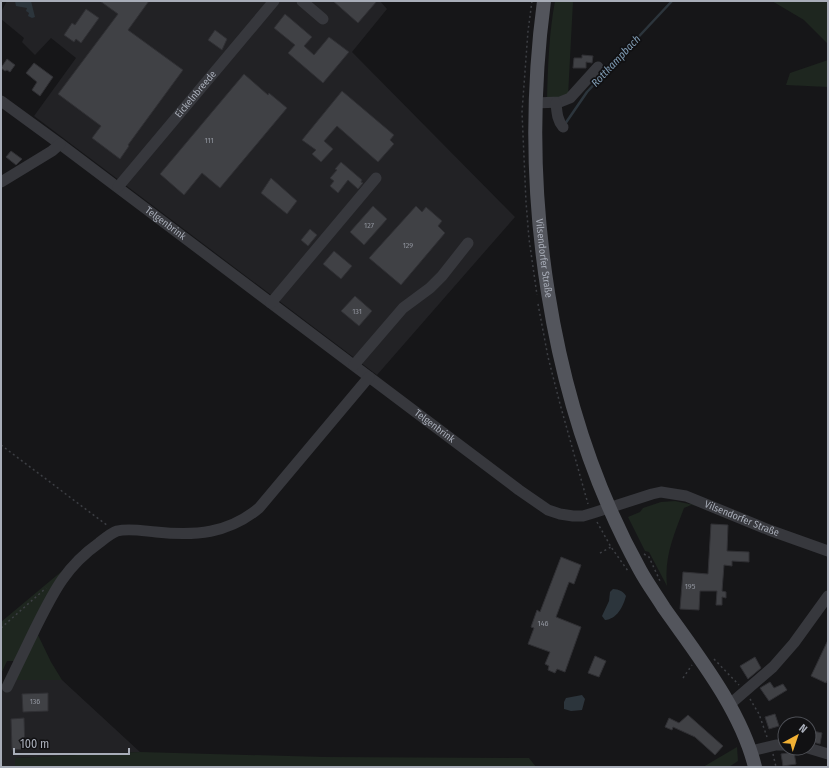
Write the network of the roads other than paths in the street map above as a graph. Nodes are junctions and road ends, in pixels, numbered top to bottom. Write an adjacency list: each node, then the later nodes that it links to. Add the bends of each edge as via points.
1 (274, 1): 13 (street, Eickelnbreede)
2 (302, 1): 4 (street)
3 (544, 1): 7 (main road, Vilsendorfer Straße, via 538,44)
4 (323, 19)
5 (598, 67): 8 (street, via 570,98)
6 (1, 100): 10 (street, Telgenbrink)
7 (535, 103): 8 (street); 18 (main road, Vilsendorfer Straße, via 538,202 552,314 580,430)
8 (556, 103): 9 (street, via 559,123)
9 (563, 127)
10 (60, 144): 12 (street); 13 (street, Telgenbrink)
11 (376, 178): 15 (street)
12 (1, 182)
13 (118, 187): 15 (street, Telgenbrink)
14 (468, 243): 16 (street, via 442,276 403,308)
15 (271, 303): 16 (street, Telgenbrink)
16 (354, 365): 17 (street, Telgenbrink)
17 (369, 377): 18 (street, Telgenbrink, via 548,510 583,516); 21 (street, via 259,508 248,517 219,530 194,534 127,530 116,532 90,549 76,562 53,592)
18 (610, 508): 19 (street, Vilsendorfer Straße, via 662,492 686,496); 22 (main road, Vilsendorfer Straße, via 646,581)
19 (828, 551)
20 (828, 596): 22 (street, via 784,655)
21 (7, 687)
22 (729, 705): 24 (main road, Vilsendorfer Straße)
23 (777, 746): 24 (street)
24 (751, 751): 27 (main road, Vilsendorfer Straße)
25 (817, 751): 26 (street)
26 (828, 754)
27 (755, 767)

